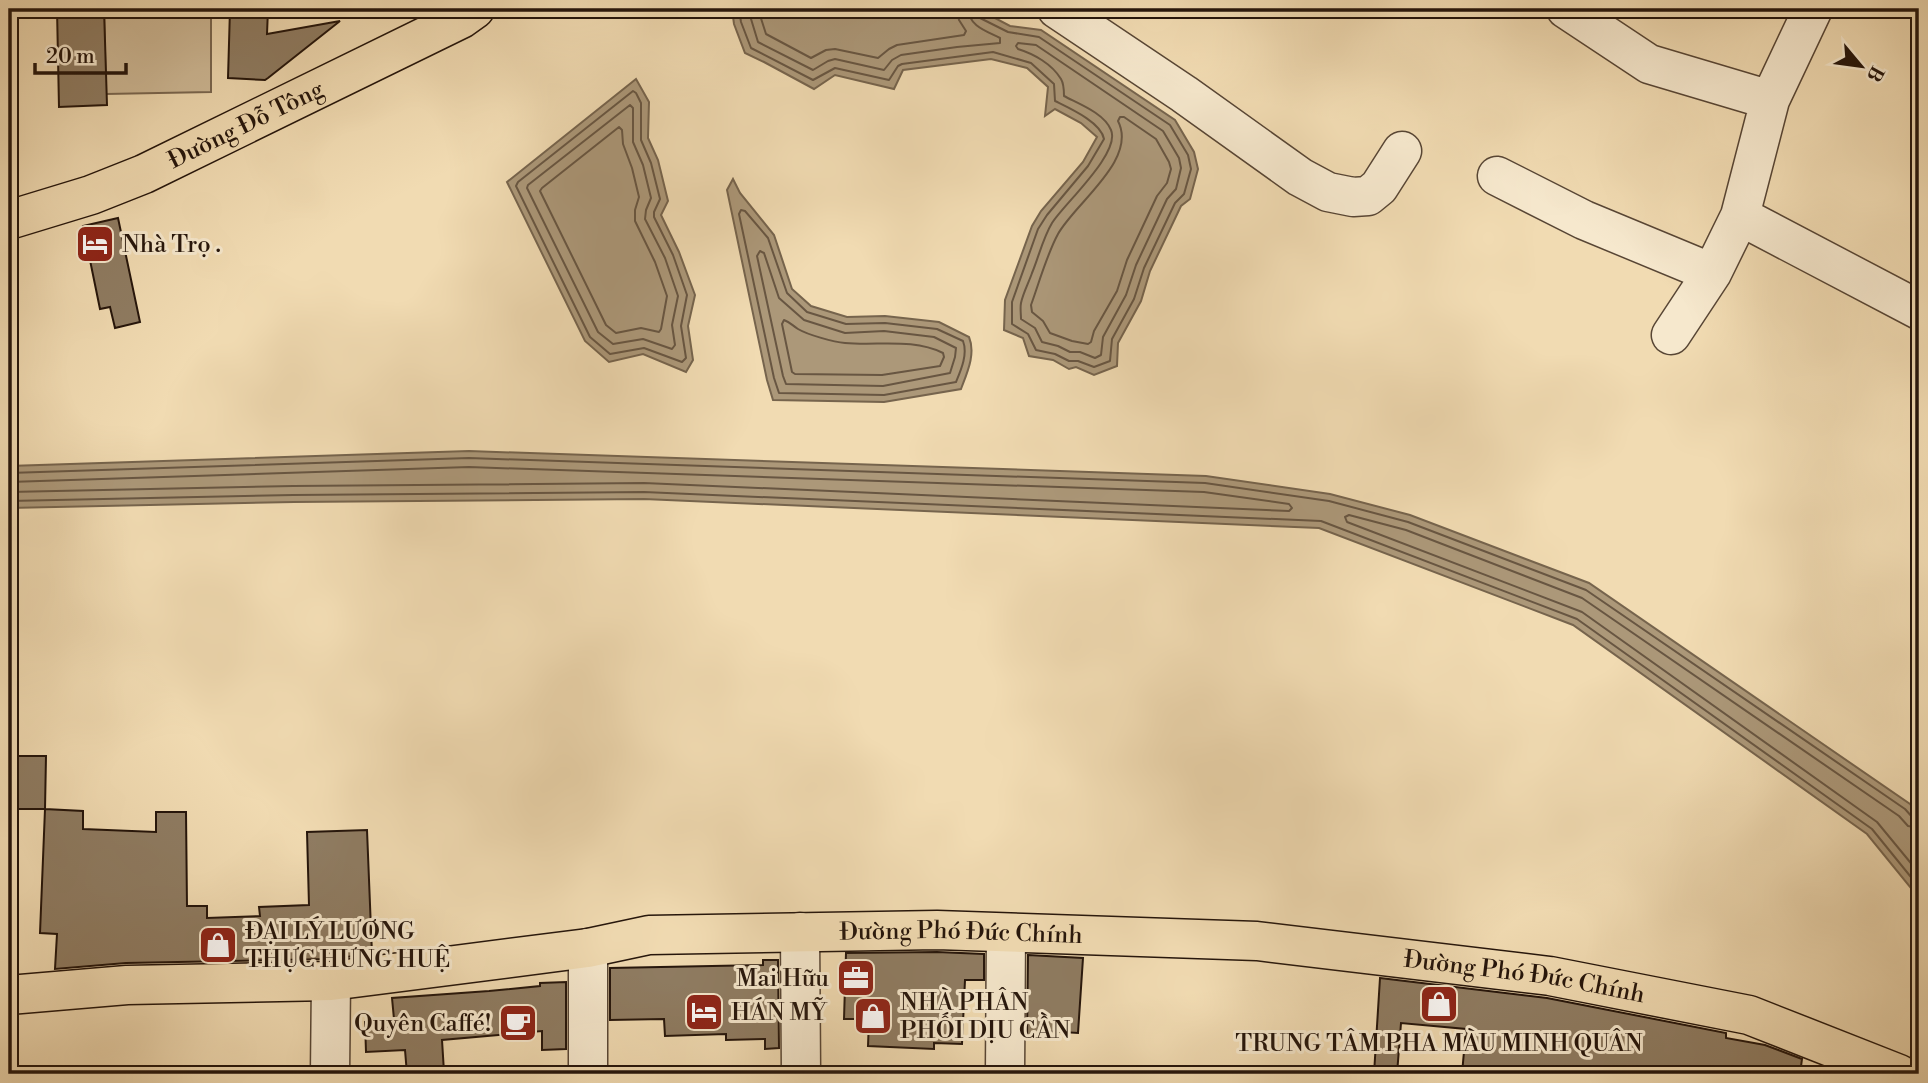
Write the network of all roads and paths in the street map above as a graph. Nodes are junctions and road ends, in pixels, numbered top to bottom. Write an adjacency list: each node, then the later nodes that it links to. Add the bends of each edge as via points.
1 (475, 9): 9 (main road, Đường Đỗ Tông, via 144,174)
2 (1057, 9): 6 (street, via 1328,192 1368,196)
3 (1566, 9): 5 (street, via 1649,64)
4 (1813, 9): 5 (street)
5 (1770, 100): 8 (street)
6 (1402, 151)
7 (1497, 176): 10 (street, via 1584,220)
8 (1740, 216): 10 (street); 11 (street)
9 (9, 220)
10 (1712, 273): 12 (street)
11 (1919, 310)
12 (1671, 335)
13 (800, 932): 14 (main road, Đường Phó Đức Chính); 15 (main road, Đường Phó Đức Chính, via 649,935); 20 (street)
14 (1006, 933): 21 (street); 22 (main road, Đường Phó Đức Chính, via 1257,941 1550,976 1749,1015)
15 (588, 948): 16 (main road, Đường Phó Đức Chính); 19 (street)
16 (331, 981): 17 (main road, Đường Phó Đức Chính, via 127,985); 18 (street)
17 (9, 995)
18 (330, 1074)
19 (588, 1074)
20 (801, 1074)
21 (1004, 1074)
22 (1899, 1074)

